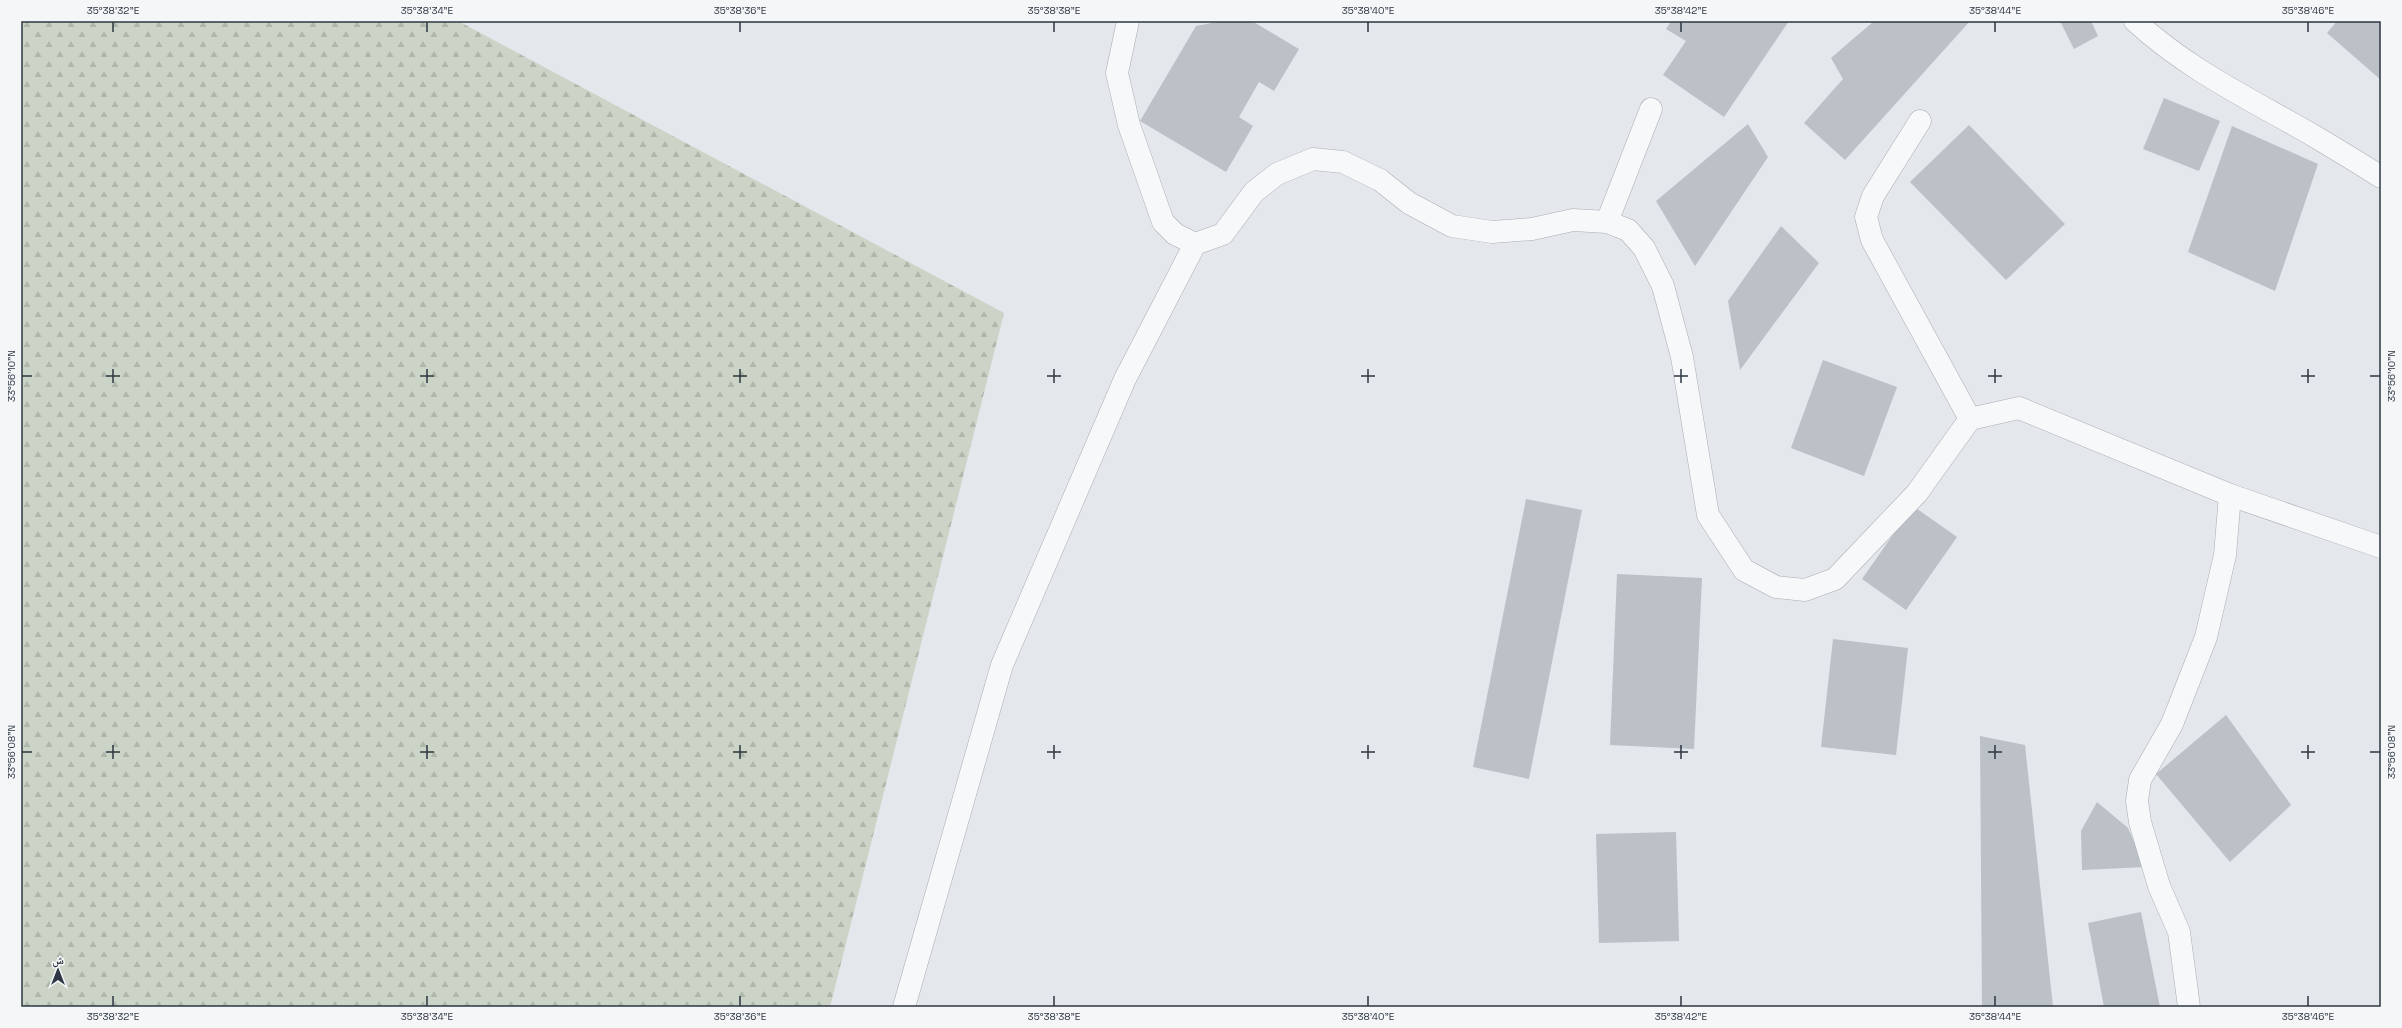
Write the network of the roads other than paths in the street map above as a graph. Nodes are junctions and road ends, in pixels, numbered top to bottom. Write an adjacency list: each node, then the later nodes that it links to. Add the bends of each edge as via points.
1 (1128, 21): 7 (street, via 1117,73 1128,125 1163,222 1175,234)
2 (2135, 21): 5 (street, via 2158,42 2225,88 2314,136)
3 (1651, 109): 6 (street)
4 (1920, 121): 8 (street, via 1873,196 1866,218 1872,240)
5 (2381, 177)
6 (1607, 222): 7 (street, via 1573,220 1532,229 1492,232 1452,226 1409,203 1374,177 1343,162 1313,159 1277,174 1254,192 1223,234); 8 (street, via 1628,230 1644,248 1663,286 1682,357 1708,515 1744,570 1776,587 1805,590 1835,579 1917,493)
7 (1195, 244): 11 (street, via 1125,379 1002,665)
8 (1970, 419): 9 (street, via 2019,408)
9 (2230, 494): 10 (street); 12 (street, via 2225,556 2206,637 2172,724 2140,780 2137,801 2140,822 2159,886 2179,932)
10 (2381, 547)
11 (904, 1007)
12 (2189, 1007)

